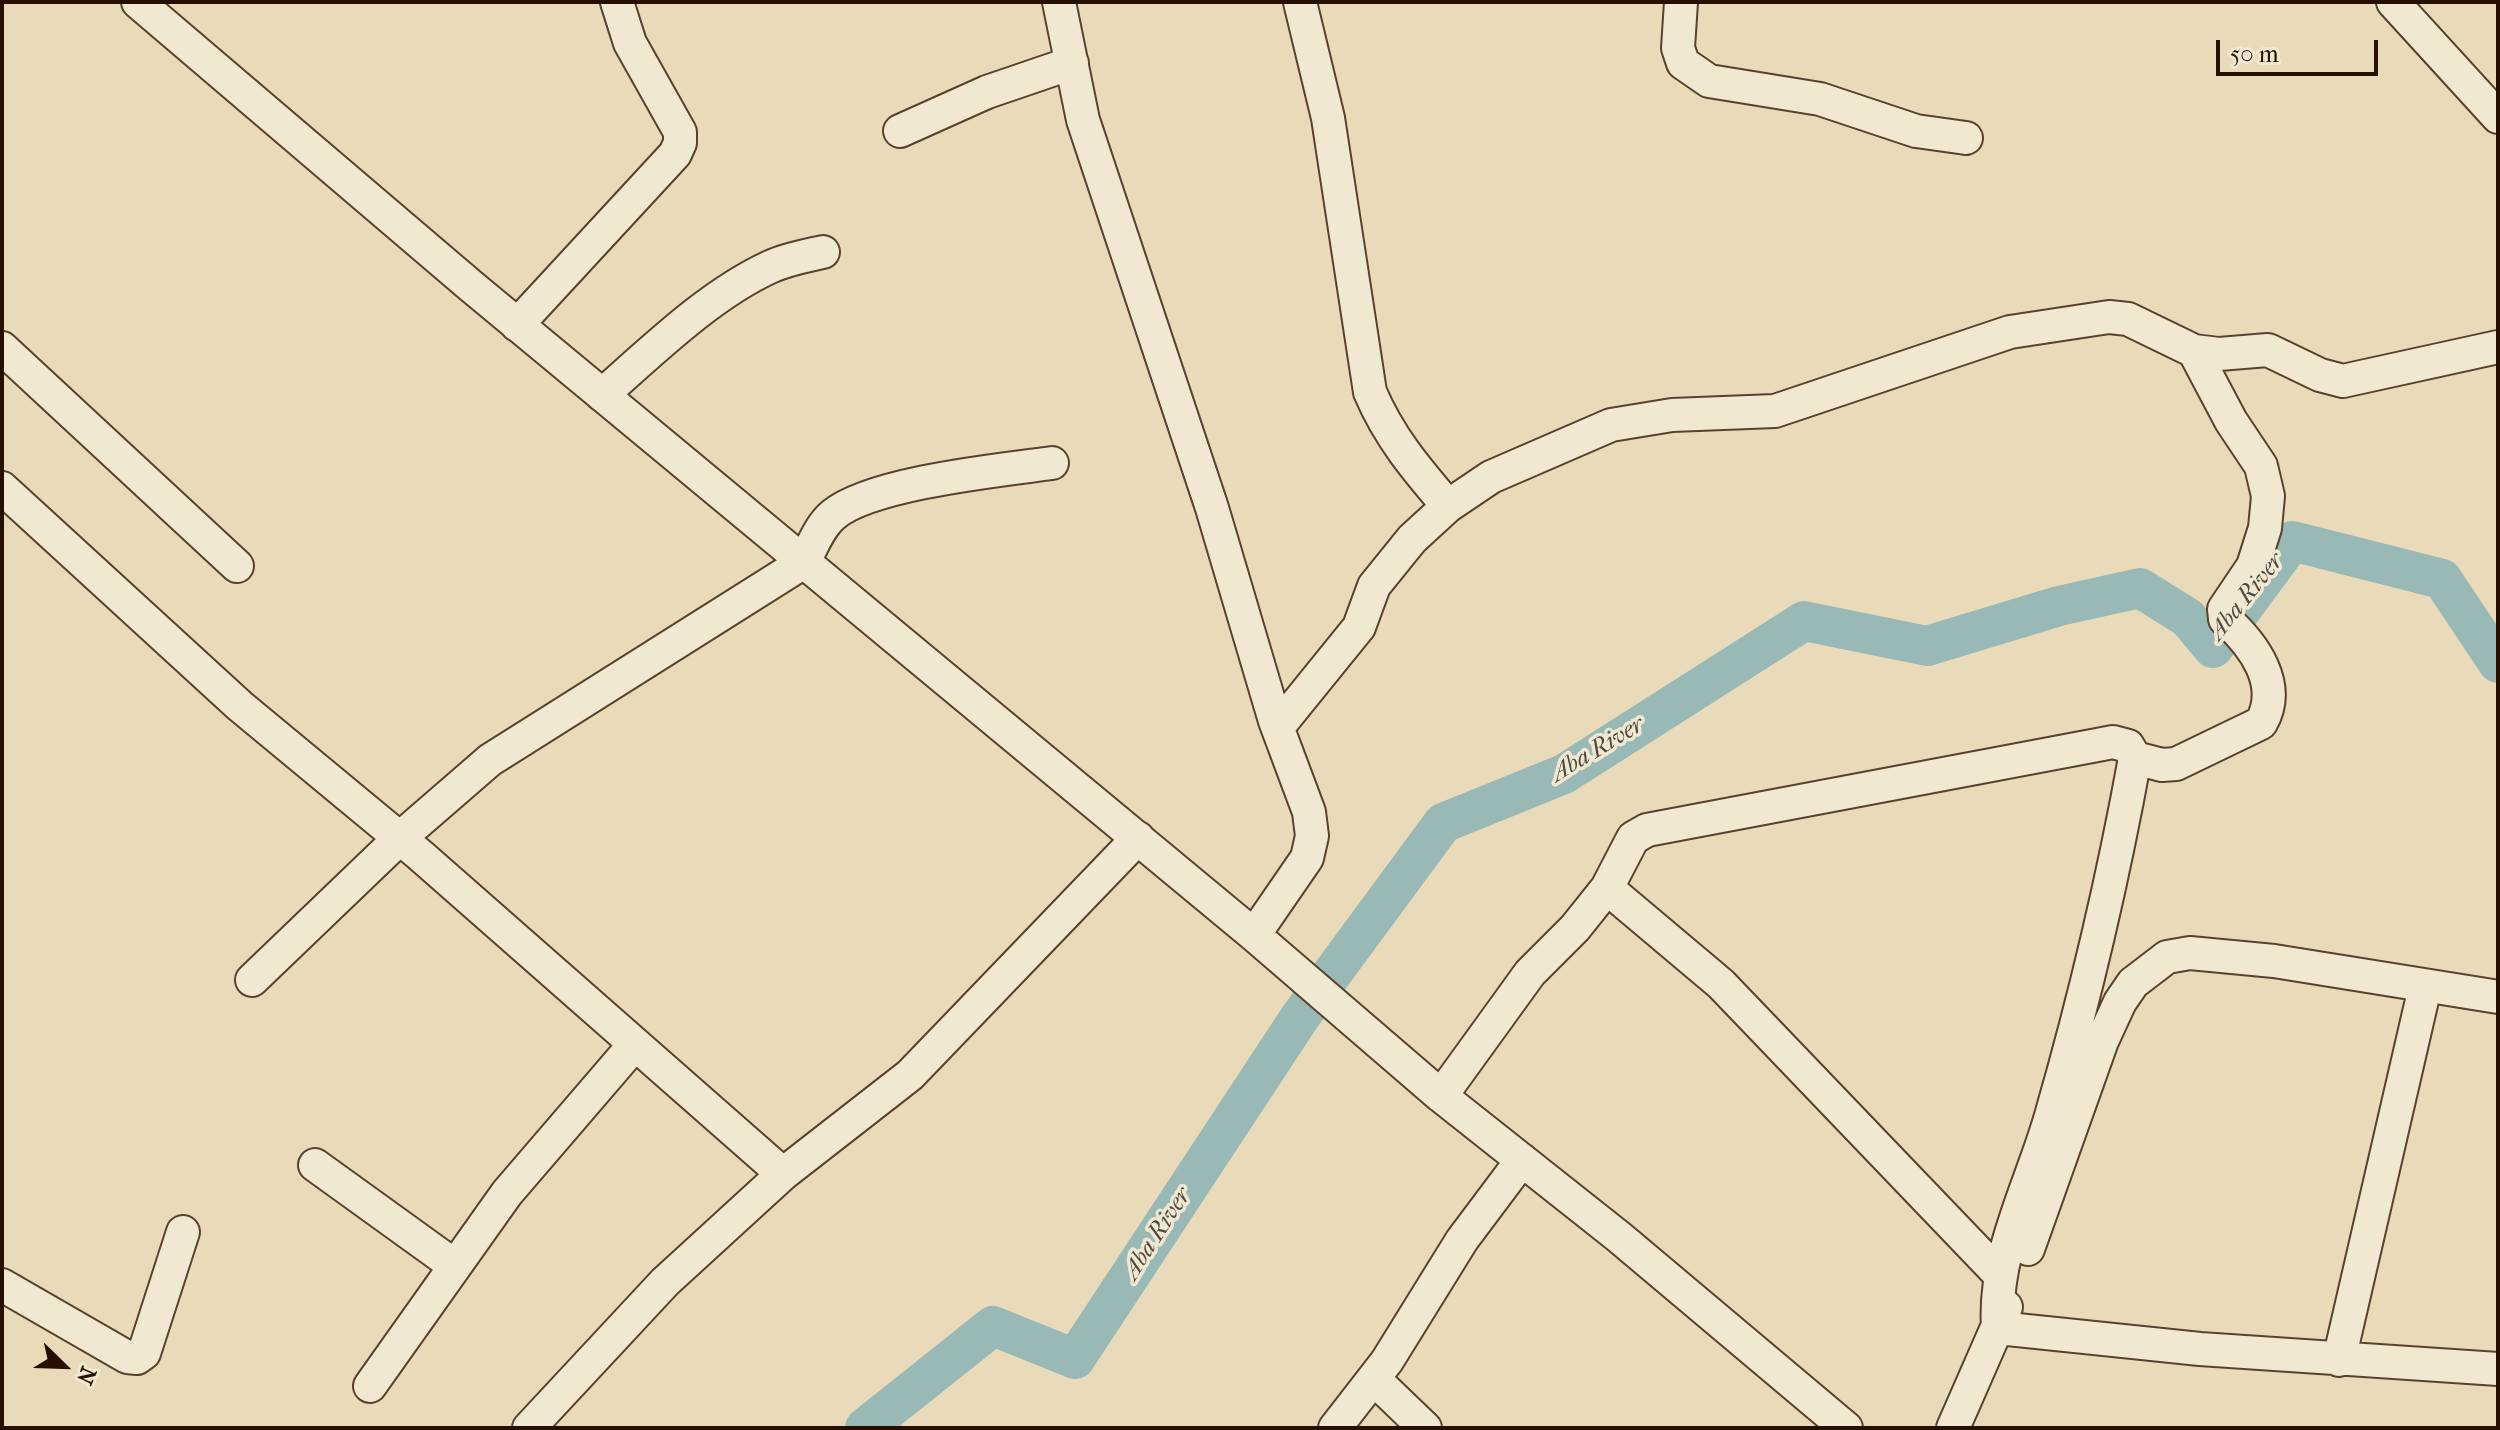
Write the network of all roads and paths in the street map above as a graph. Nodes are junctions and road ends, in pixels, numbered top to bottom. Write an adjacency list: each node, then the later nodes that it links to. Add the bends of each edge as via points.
1 (138, 2): 12 (street)
2 (617, 2): 12 (street, via 630,43 680,132 680,143)
3 (1059, 2): 7 (street)
4 (1300, 2): 19 (street, via 1328,118 1370,392 1384,426)
5 (1681, 2): 10 (street, via 1678,48 1683,63 1709,81 1820,99 1916,131)
6 (2393, 2): 8 (street)
7 (1072, 63): 9 (street, via 987,92); 22 (street, via 1083,120 1212,508)
8 (2498, 117)
9 (900, 131)
10 (1966, 138)
11 (823, 252): 16 (street, via 786,260 751,278 685,323)
12 (517, 325): 16 (street)
13 (2498, 347): 15 (street, via 2343,381 2268,350)
14 (2, 348): 21 (street)
15 (2194, 351): 19 (street, via 2119,318 2010,332 1775,411 1672,415 1611,425 1505,470); 23 (street, via 2265,481 2265,528 2253,566 2224,609 2225,619 2267,677 2272,695 2261,723 2176,764)
16 (602, 395): 20 (street)
17 (1052, 463): 20 (street, via 954,476 849,506 833,515)
18 (2, 488): 24 (street, via 240,706)
19 (1448, 506): 22 (street, via 1383,570 1359,627)
20 (804, 562): 24 (street, via 490,760); 25 (street)
21 (237, 566)
22 (1278, 727): 27 (street, via 1309,812 1312,836 1307,858)
23 (2135, 758): 26 (street, via 2128,746 2113,742 1730,817 1673,822 1633,838); 38 (street, via 2096,947 2050,1118)
24 (400, 838): 28 (street); 31 (street)
25 (1138, 838): 27 (street); 35 (street, via 910,1075)
26 (1607, 888): 32 (street, via 1530,973); 38 (street, via 1721,984)
27 (1254, 935): 32 (street)
28 (252, 980)
29 (2425, 987): 30 (street); 40 (street, via 2203,954 2178,954 2154,964 2133,983 2102,1041); 41 (street)
30 (2498, 997)
31 (635, 1044): 35 (street); 37 (street, via 507,1193)
32 (1441, 1096): 33 (street)
33 (1522, 1160): 43 (street, via 1462,1240); 48 (street)
34 (315, 1165): 37 (street)
35 (783, 1174): 45 (street, via 665,1282)
36 (183, 1232): 39 (street, via 144,1353 137,1358)
37 (455, 1266): 44 (street)
38 (1999, 1274): 40 (street)
39 (2, 1285)
40 (1998, 1328): 41 (street); 49 (street)
41 (2339, 1360): 42 (street)
42 (2498, 1369)
43 (1374, 1379): 46 (street); 47 (street)
44 (370, 1386)
45 (529, 1428)
46 (1335, 1428)
47 (1425, 1428)
48 (1846, 1428)
49 (1953, 1428)

